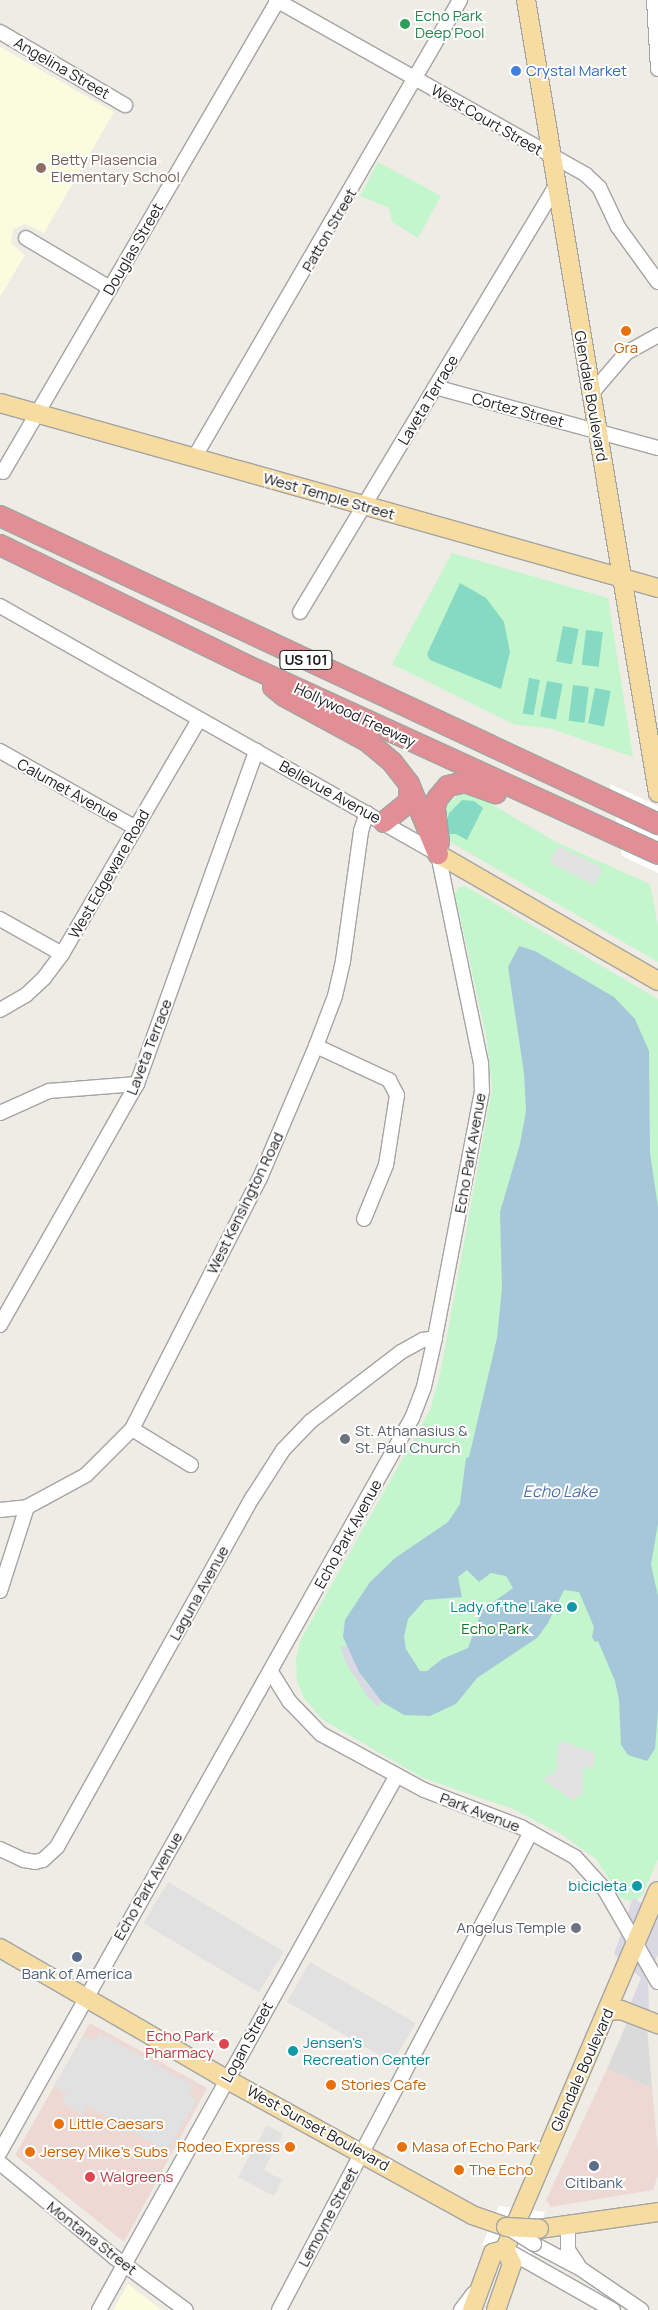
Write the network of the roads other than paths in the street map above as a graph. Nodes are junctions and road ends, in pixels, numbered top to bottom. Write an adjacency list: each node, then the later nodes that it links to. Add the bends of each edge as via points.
1 (278, 0): 7 (street, West Court Street); 13 (street, Douglas Street)
2 (460, 0): 7 (street, Patton Street)
3 (526, 0): 9 (main road, Glendale Boulevard)
4 (654, 0): 6 (street)
5 (0, 32): 8 (street, Angelina Street)
6 (658, 69)
7 (415, 79): 9 (street, West Court Street); 21 (street, Patton Street)
8 (125, 105)
9 (550, 156): 10 (main road, Glendale Boulevard); 12 (street, West Court Street, via 599,187 618,227)
10 (556, 188): 15 (street, Laveta Terrace); 16 (main road, Glendale Boulevard)
11 (26, 238): 13 (street)
12 (658, 282)
13 (110, 288): 18 (street, Douglas Street)
14 (658, 334): 16 (street, via 626,354)
15 (435, 387): 19 (street, Cortez Street); 23 (street, Laveta Terrace)
16 (592, 394): 19 (main road, Glendale Boulevard)
17 (0, 403): 18 (main road, West Temple Street)
18 (37, 414): 21 (main road, West Temple Street); 22 (street, Douglas Street)
19 (598, 431): 20 (street, Cortez Street); 26 (main road, Glendale Boulevard)
20 (658, 448)
21 (194, 458): 23 (main road, West Temple Street)
22 (3, 472)
23 (364, 506): 26 (main road, West Temple Street); 29 (street, Laveta Terrace)
24 (0, 516): 37 (highway, Hollywood Freeway / US 101)
25 (0, 546): 30 (highway, Hollywood Freeway / US 101)
26 (622, 578): 27 (main road, West Temple Street); 32 (main road, Glendale Boulevard)
27 (658, 588)
28 (0, 606): 31 (street, Bellevue Avenue)
29 (300, 612)
30 (246, 664): 35 (highway, via 284,696 381,751); 42 (highway, Hollywood Freeway / US 101)
31 (199, 720): 34 (street, Bellevue Avenue); 41 (street, West Edgeware Road)
32 (654, 744): 36 (main road, Glendale Boulevard)
33 (0, 751): 41 (street, Calumet Avenue)
34 (256, 751): 38 (street, Bellevue Avenue); 50 (street, Laveta Terrace)
35 (409, 784): 38 (highway, via 409,802); 43 (highway)
36 (658, 793)
37 (613, 802): 39 (highway); 40 (highway, Hollywood Freeway / US 101)
38 (376, 818): 43 (street, Bellevue Avenue); 49 (street, West Kensington Road, via 361,831 343,961 335,996)
39 (658, 819)
40 (658, 824)
41 (136, 828): 46 (street, West Edgeware Road)
42 (618, 836): 43 (highway, via 473,784 456,783 448,786 437,798); 44 (highway, Hollywood Freeway / US 101)
43 (438, 854): 47 (main road, Bellevue Avenue); 54 (street, Echo Park Avenue, via 480,1063 482,1091)
44 (658, 854)
45 (0, 919): 46 (street)
46 (62, 954): 48 (street, West Edgeware Road, via 32,989)
47 (658, 981)
48 (0, 1010)
49 (316, 1046): 52 (street, via 389,1080 397,1095 386,1165); 55 (street, West Kensington Road, via 260,1178)
50 (138, 1084): 51 (street, via 49,1091); 53 (street, Laveta Terrace)
51 (0, 1113)
52 (364, 1219)
53 (0, 1325)
54 (435, 1338): 60 (street, Echo Park Avenue, via 424,1387 412,1418); 63 (street, Laguna Avenue, via 422,1340 402,1352 311,1421 283,1450 253,1497 57,1847 43,1860 35,1862)
55 (132, 1429): 56 (street); 57 (street, West Kensington Road, via 86,1475)
56 (191, 1464)
57 (27, 1507): 58 (street, West Kensington Road); 59 (street)
58 (0, 1510)
59 (0, 1591)
60 (271, 1672): 61 (street, Park Avenue, via 290,1702 320,1734); 68 (street, Echo Park Avenue)
61 (396, 1775): 62 (street, Park Avenue, via 439,1796); 71 (street, Logan Street)
62 (531, 1832): 65 (street, Park Avenue, via 575,1857 590,1870); 73 (street, Lemoyne Street)
63 (0, 1849)
64 (657, 1897): 65 (main road, Glendale Boulevard)
65 (637, 1944): 67 (street, Park Avenue); 69 (main road, Glendale Boulevard)
66 (0, 1948): 68 (main road, West Sunset Boulevard)
67 (658, 1982)
68 (85, 1996): 71 (main road, West Sunset Boulevard); 72 (street, Echo Park Avenue)
69 (609, 2011): 70 (main road, via 621,2010); 78 (main road, Glendale Boulevard)
70 (658, 2024)
71 (227, 2079): 73 (main road, West Sunset Boulevard); 79 (street, Logan Street)
72 (0, 2152)
73 (362, 2153): 77 (main road, West Sunset Boulevard, bridge, via 472,2215); 84 (street, Lemoyne Street)
74 (0, 2164): 79 (street, Montana Street)
75 (658, 2212): 76 (main road, West Sunset Boulevard)
76 (568, 2227): 77 (main road, West Sunset Boulevard); 80 (street, via 568,2250)
77 (537, 2237): 80 (street)
78 (505, 2250): 81 (main road, Glendale Boulevard, via 493,2253); 87 (main road, via 512,2264); 88 (street)
79 (125, 2266): 82 (street, Logan Street); 83 (street, Montana Street)
80 (581, 2269): 89 (street)
81 (478, 2288): 85 (street); 86 (main road, Glendale Boulevard)
82 (99, 2310)
83 (186, 2310)
84 (278, 2310)
85 (461, 2310)
86 (472, 2310)
87 (496, 2310)
88 (614, 2310)
89 (641, 2310)

